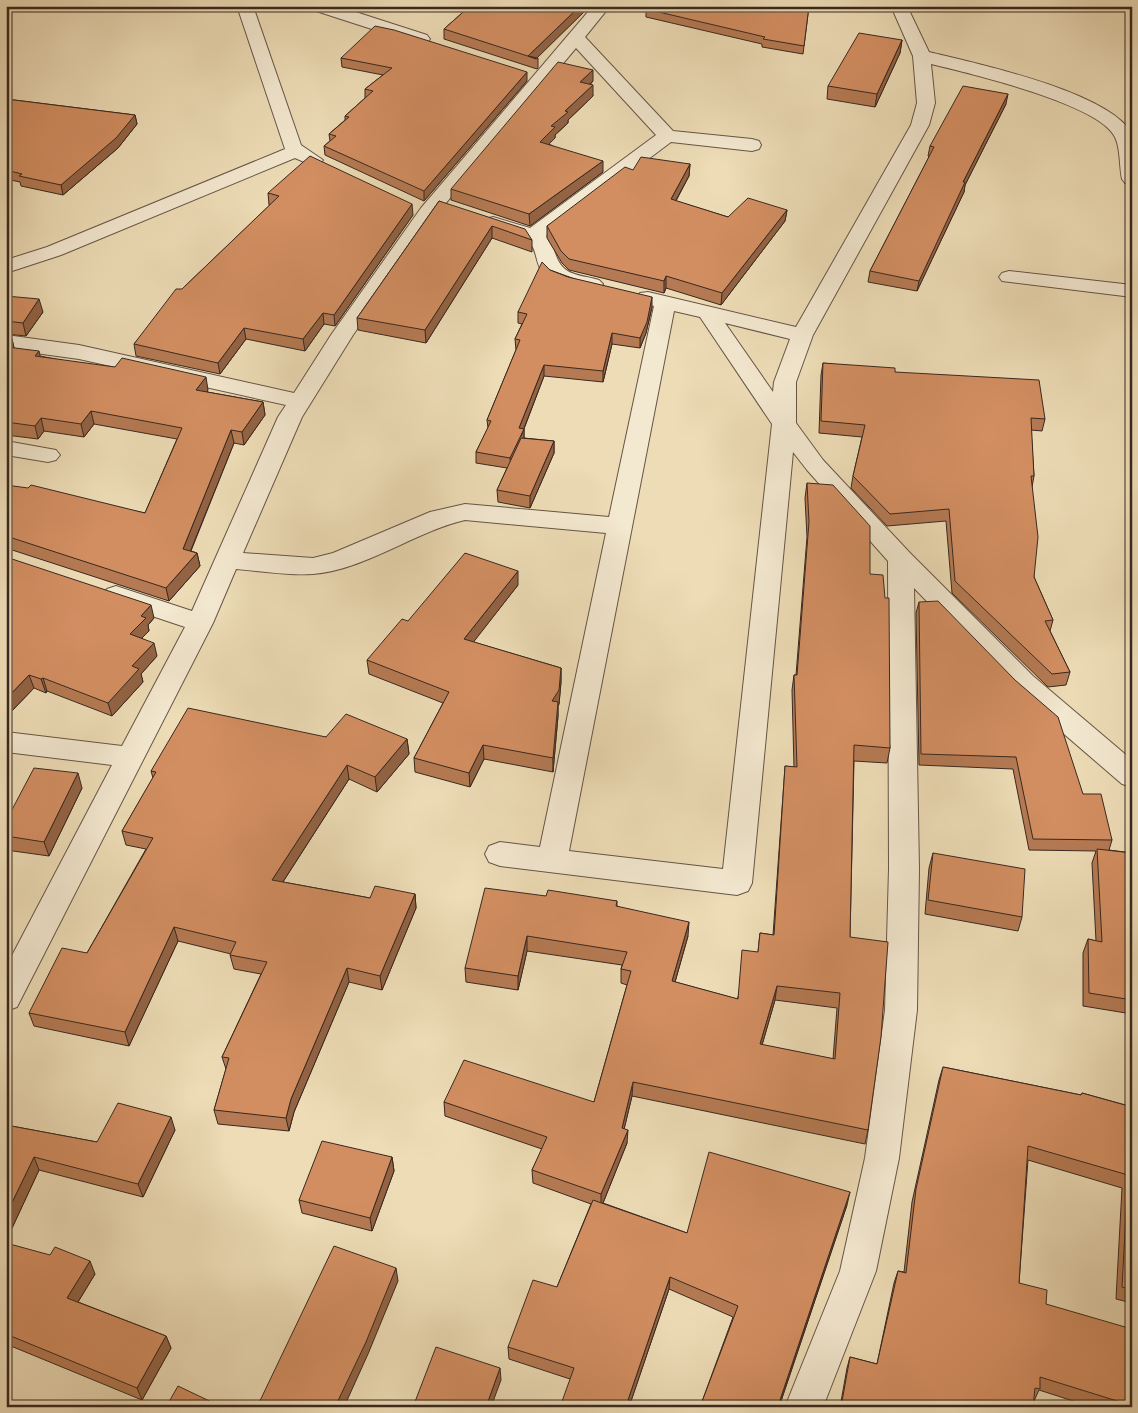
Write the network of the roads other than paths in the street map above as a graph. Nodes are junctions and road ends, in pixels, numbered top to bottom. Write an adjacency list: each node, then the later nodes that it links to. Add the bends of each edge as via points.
1 (245, 6): 10 (street)
2 (319, 6): 6 (street)
3 (602, 6): 5 (street)
4 (899, 6): 7 (street)
5 (576, 37): 8 (street); 13 (street, via 532,75)
6 (438, 45)
7 (922, 56): 12 (street, via 992,74 1091,108 1110,119 1122,133); 20 (street, via 926,103 920,125)
8 (667, 136): 9 (street); 14 (street)
9 (752, 145)
10 (296, 151): 11 (street); 15 (street, via 54,251)
11 (329, 167)
12 (1132, 179)
13 (439, 209): 14 (street); 22 (street, via 342,335)
14 (533, 236): 18 (street, via 541,242 550,268 561,277)
15 (6, 267)
16 (1009, 277): 17 (street)
17 (1132, 291)
18 (665, 302): 19 (street); 26 (street)
19 (707, 312): 20 (street); 23 (street)
20 (802, 335): 23 (street, via 784,382)
21 (6, 342): 22 (street, via 79,352)
22 (300, 401): 27 (street, via 290,417)
23 (784, 424): 28 (street); 35 (street, via 737,883)
24 (6, 448): 25 (street)
25 (48, 455)
26 (620, 526): 27 (street, via 465,512 439,518 340,560 313,566); 35 (street)
27 (228, 560): 30 (street)
28 (901, 560): 33 (street, via 1023,683); 37 (street, via 904,869 901,1010 882,1158 858,1271)
29 (89, 586): 30 (street)
30 (200, 623): 32 (street)
31 (6, 742): 32 (street)
32 (130, 757): 36 (street)
33 (1132, 776)
34 (500, 854): 35 (street)
35 (552, 860)
36 (6, 998)
37 (804, 1407)

